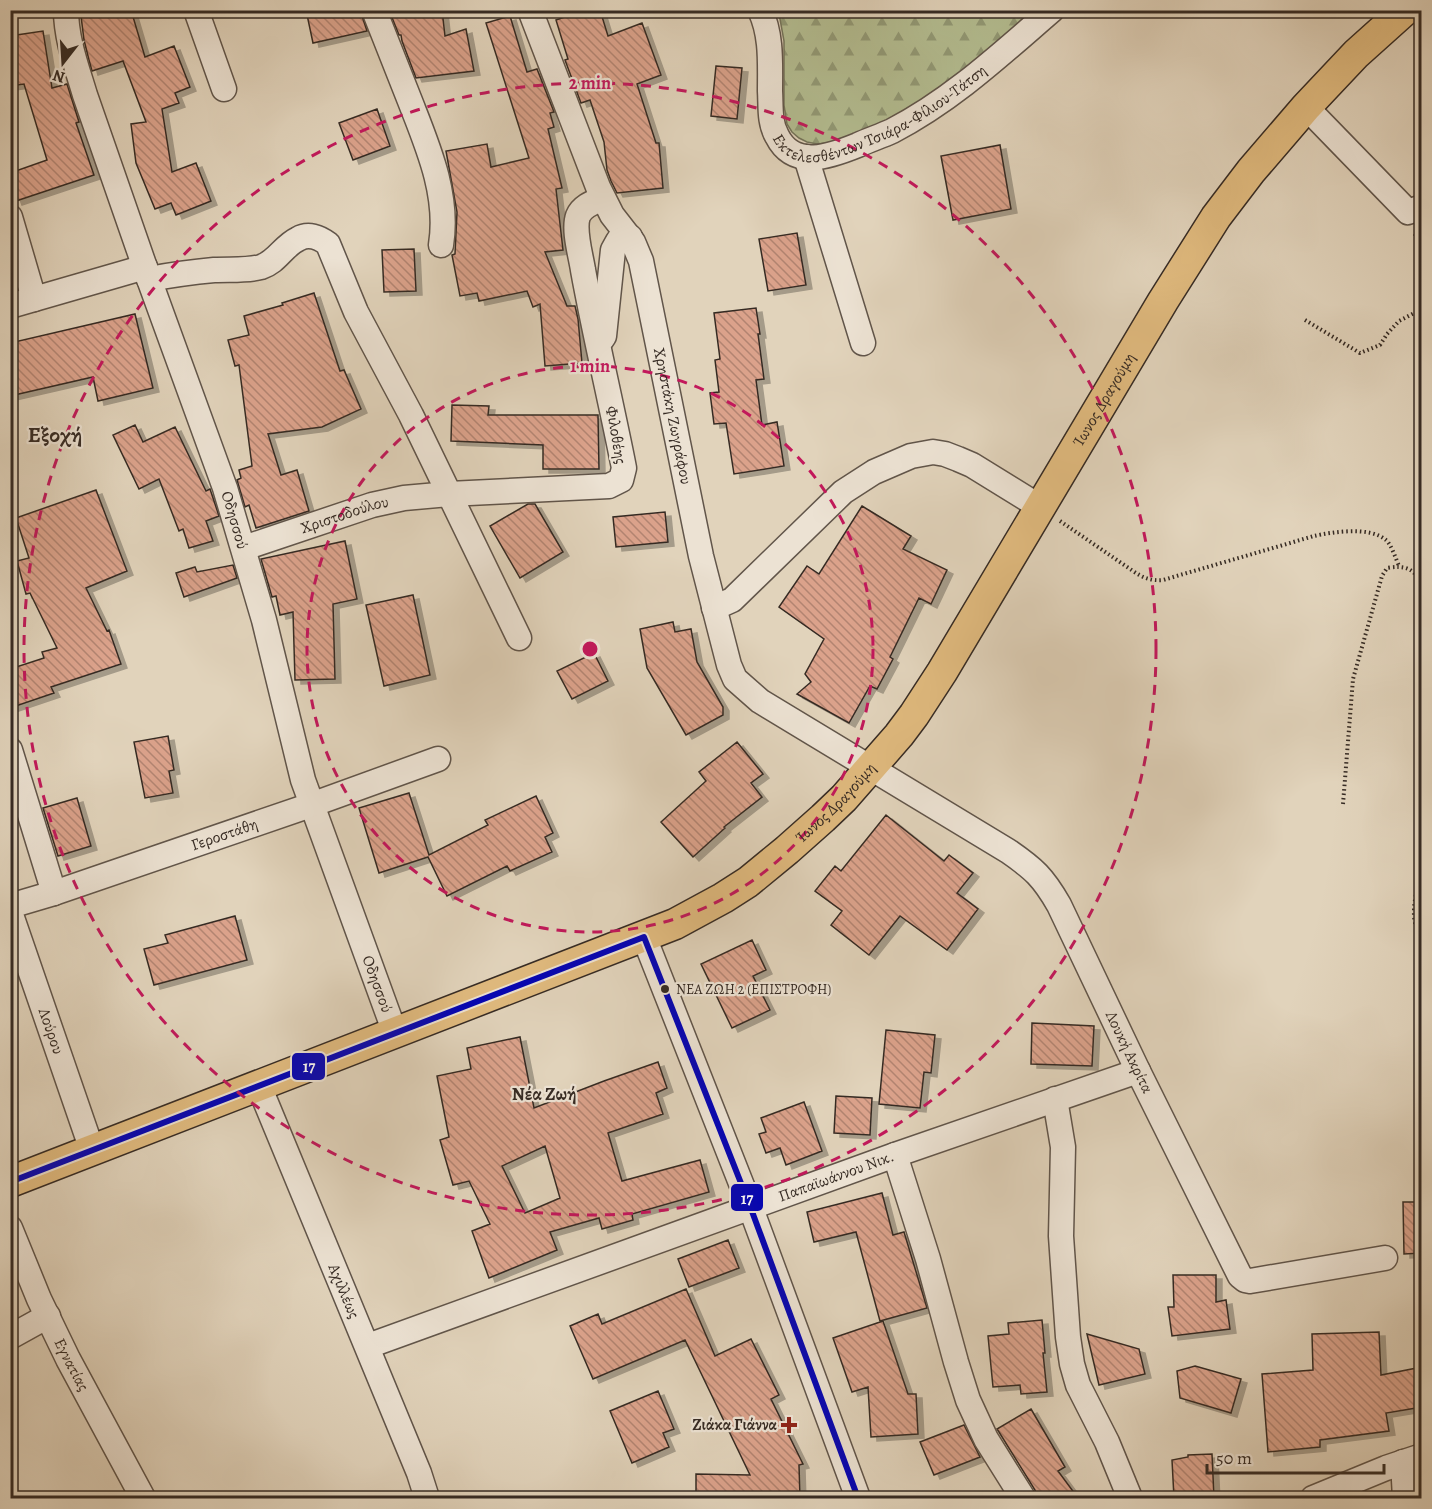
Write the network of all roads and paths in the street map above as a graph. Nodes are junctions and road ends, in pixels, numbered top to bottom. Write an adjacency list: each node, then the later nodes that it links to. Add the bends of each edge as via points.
1 (66, 10): 18 (street, Οδησσού, via 70,44 85,95)
2 (196, 10): 10 (street)
3 (374, 10): 17 (street, via 435,167 443,211)
4 (530, 10): 13 (street, Χρηστάκη Ζωγράφου)
5 (760, 10): 12 (street, Εκτελεσθέντων Τσιάρα-Φίλιου-Τάτση, via 769,44 773,128 781,142)
6 (1052, 10): 12 (street, Εκτελεσθέντων Τσιάρα-Φίλιου-Τάτση, via 971,80 914,118 828,156)
7 (1380, 10): 9 (main road)
8 (1405, 10): 9 (main road)
9 (1356, 54): 11 (main road, Ίωνος Δραγούμη)
10 (224, 89)
11 (1306, 107): 14 (street, via 1408,212); 26 (main road, Ίωνος Δραγούμη, via 1203,236)
12 (806, 157): 24 (street)
13 (603, 198): 16 (street, Χρηστάκη Ζωγράφου); 23 (street, Φιλοθέης, via 584,208 577,224)
14 (1422, 207)
15 (10, 217): 19 (street)
16 (630, 237): 23 (street, via 614,246 604,336); 30 (street, Χρηστάκη Ζωγράφου, via 643,267)
17 (441, 245)
18 (147, 273): 19 (street); 25 (street, via 261,267 299,237 323,240); 27 (street, Οδησσού)
19 (34, 299): 20 (street)
20 (10, 306)
21 (1422, 309): 22 (path, via 1399,321 1380,345 1360,353)
22 (1305, 321)
23 (597, 341): 25 (street, Φιλοθέης, via 624,468 621,480 609,486)
24 (863, 344)
25 (449, 494): 27 (street, Χριστοδούλου, via 372,505); 31 (street)
26 (1040, 507): 28 (path, via 1152,581 1329,533 1363,531 1386,540); 30 (street, via 945,453 910,456 873,472 843,492 732,600); 34 (main road, Ίωνος Δραγούμη, via 920,706)
27 (244, 548): 36 (street, Οδησσού)
28 (1399, 566): 29 (path, via 1411,571); 35 (path, via 1387,568 1382,576 1353,679)
29 (1422, 586)
30 (714, 608): 34 (street, Χρηστάκη Ζωγράφου, via 731,673 741,686)
31 (519, 638)
32 (10, 750): 38 (street)
33 (438, 759): 36 (street, Γεροστάθη)
34 (870, 769): 42 (main road, Ίωνος Δραγούμη, via 823,818 747,882 700,911); 44 (street, Λουκή Ακρίτα, via 1008,851 1041,877 1059,905)
35 (1343, 804)
36 (311, 805): 38 (street, Γεροστάθη); 43 (street, Οδησσού)
37 (1422, 869): 41 (path, via 1414,920)
38 (54, 893): 39 (street, Γεροστάθη)
39 (10, 906)
40 (10, 912): 47 (street, Λούρου)
41 (1422, 936)
42 (644, 937): 43 (main road, Ίωνος Δραγούμη); 50 (street)
43 (395, 1034): 45 (main road, Ίωνος Δραγούμη)
44 (1138, 1071): 46 (street, Παπαϊωάννου Νικ.); 52 (street, Λουκή Ακρίτα, via 1245,1280)
45 (259, 1086): 47 (main road, Ίωνος Δραγούμη); 55 (street, Αχιλλέως)
46 (1055, 1099): 48 (street, Παπαϊωάννου Νικ.); 61 (street, via 1063,1148 1061,1236 1072,1364)
47 (92, 1150): 49 (main road, Ίωνος Δραγούμη)
48 (895, 1155): 50 (street, Παπαϊωάννου Νικ.); 60 (street, via 968,1400 982,1432)
49 (10, 1182)
50 (750, 1206): 55 (street, Παπαϊωάννου Νικ.); 59 (street)
51 (10, 1228): 53 (street, Εγνατίας)
52 (1385, 1258)
53 (48, 1316): 54 (street); 57 (street, Εγνατίας)
54 (10, 1337)
55 (368, 1346): 58 (street, Αχιλλέως)
56 (1412, 1459): 62 (street); 63 (street)
57 (143, 1498)
58 (427, 1498)
59 (858, 1498)
60 (1023, 1498)
61 (1130, 1498)
62 (1313, 1498)
63 (1405, 1498)

